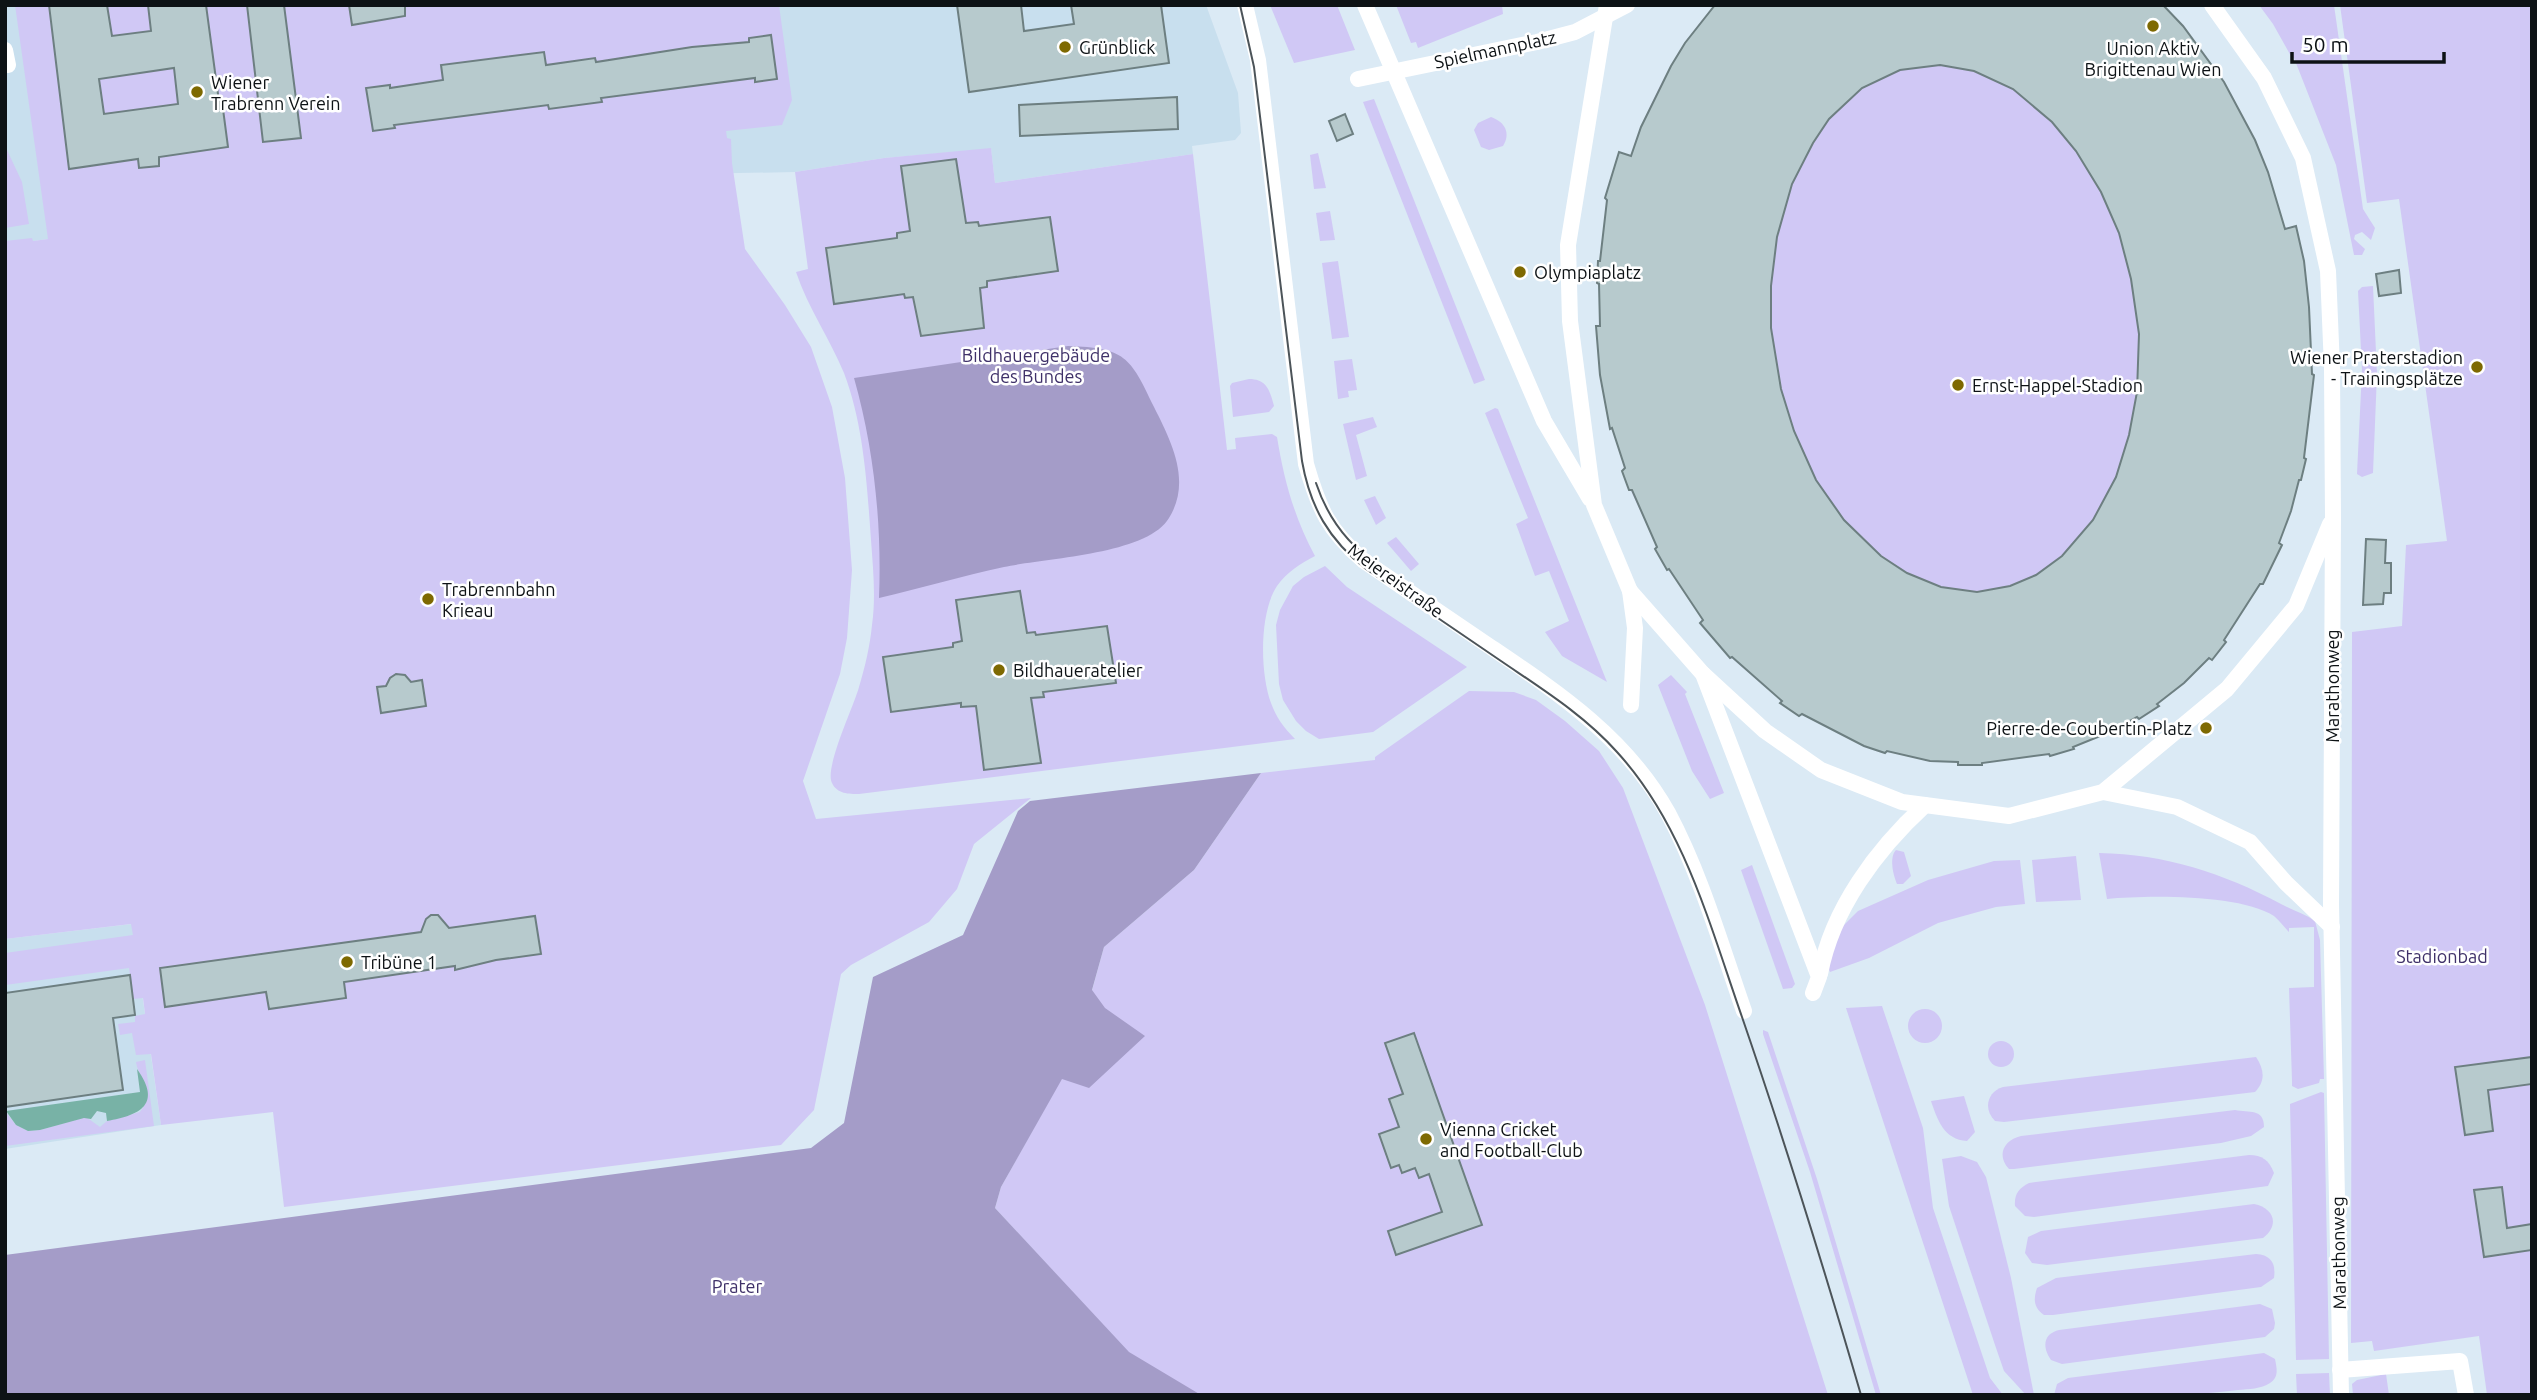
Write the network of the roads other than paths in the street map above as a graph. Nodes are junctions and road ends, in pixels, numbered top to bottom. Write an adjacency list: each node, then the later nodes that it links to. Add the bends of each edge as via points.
1 (1245, 5): 18 (street, Meiereistraße, via 1258,60 1306,464 1320,507 1343,543 1364,561 1566,698 1622,750 1654,792 1686,849)
2 (1365, 5): 6 (street)
3 (1627, 5): 5 (street, Spielmannplatz)
4 (2212, 5): 9 (street, Marathonweg, via 2264,78 2303,158 2328,271)
5 (1606, 12): 6 (street, Spielmannplatz, via 1575,32); 8 (street, via 1568,245 1570,321)
6 (1392, 71): 7 (street, Spielmannplatz); 8 (street, via 1544,421)
7 (1358, 79)
8 (1594, 505): 10 (street)
9 (2333, 517): 13 (street, via 2296,606 2227,689); 15 (street, Marathonweg)
10 (1630, 592): 11 (street); 12 (street, via 1635,628)
11 (1703, 674): 14 (street, via 1765,731 1821,770 1902,802); 16 (street)
12 (1631, 705)
13 (2104, 792): 14 (street, via 2010,816); 15 (street, via 2177,807 2250,842)
14 (1925, 805): 16 (street, via 1895,832 1860,882 1825,948)
15 (2332, 927): 19 (street, Marathonweg)
16 (1819, 977): 17 (street)
17 (1813, 993)
18 (1744, 1012)
19 (2340, 1370): 20 (street, Marathonweg); 21 (street, via 2460,1361)
20 (2341, 1395)
21 (2466, 1395)

